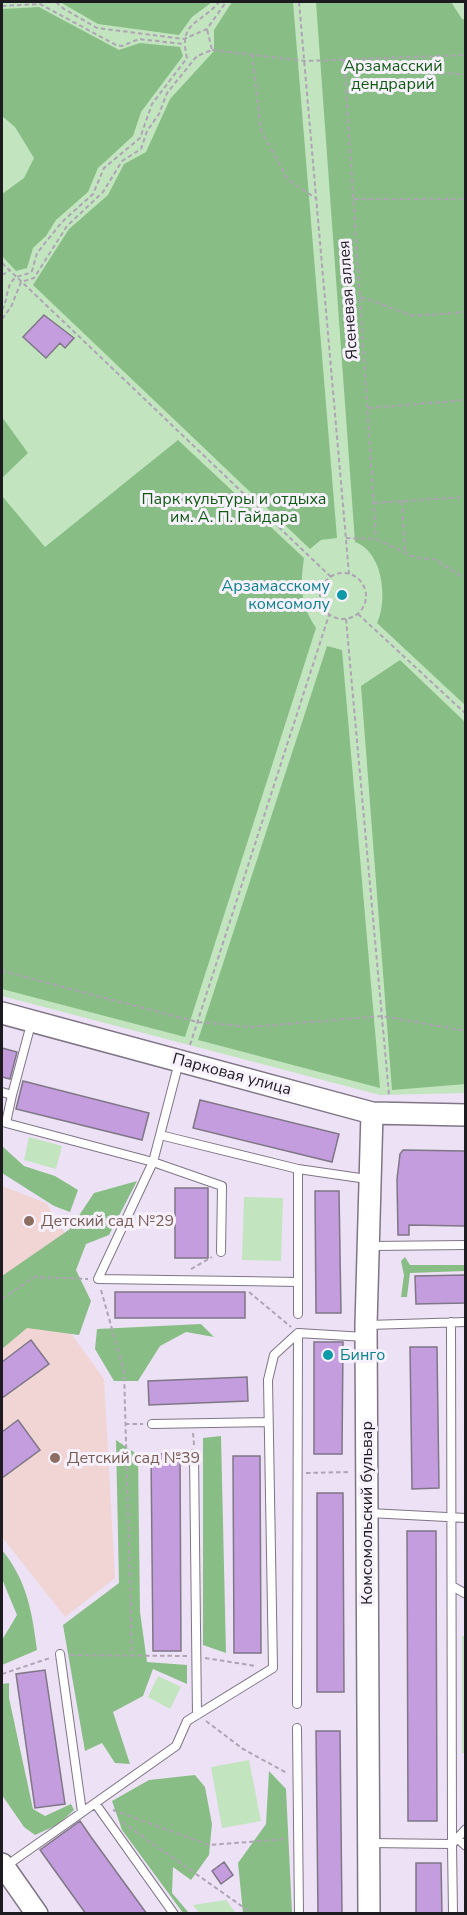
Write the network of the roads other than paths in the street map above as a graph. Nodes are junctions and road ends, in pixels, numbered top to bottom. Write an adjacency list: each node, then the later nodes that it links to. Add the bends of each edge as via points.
1 (2, 1012): 2 (street, Парковая улица)
2 (32, 1021): 3 (street, Парковая улица); 5 (lane)
3 (185, 1052): 6 (street, Парковая улица); 8 (lane)
4 (2, 1092): 5 (lane)
5 (12, 1095): 9 (lane, via 6,1123)
6 (372, 1113): 7 (street, Парковая улица); 11 (street, Комсомольский бульвар)
7 (465, 1115)
8 (159, 1134): 9 (lane); 10 (lane)
9 (153, 1162): 14 (lane, via 222,1186); 15 (lane, via 98,1279)
10 (298, 1169): 11 (lane); 15 (lane)
11 (371, 1180): 13 (street, Комсомольский бульвар)
12 (465, 1245): 13 (lane)
13 (369, 1246): 19 (street, Комсомольский бульвар)
14 (221, 1252)
15 (298, 1282): 16 (lane)
16 (298, 1314)
17 (452, 1322): 18 (lane); 19 (lane); 25 (lane)
18 (465, 1322)
19 (366, 1331): 20 (lane); 24 (street, Комсомольский бульвар)
20 (298, 1333): 21 (lane, via 274,1354 268,1380); 30 (lane)
21 (268, 1422): 22 (lane); 31 (lane, via 273,1668)
22 (152, 1424)
23 (194, 1454): 31 (lane)
24 (367, 1513): 25 (lane); 37 (street, Комсомольский бульвар)
25 (452, 1516): 26 (lane); 27 (lane)
26 (465, 1518)
27 (452, 1586): 28 (lane); 36 (lane)
28 (465, 1594)
29 (60, 1654): 34 (lane)
30 (297, 1704)
31 (197, 1715): 33 (lane, via 187,1721 176,1746)
32 (297, 1728): 42 (lane)
33 (95, 1803): 34 (lane); 41 (lane)
34 (82, 1812): 39 (lane)
35 (465, 1829): 36 (lane)
36 (454, 1841): 37 (lane); 38 (lane); 44 (lane)
37 (368, 1843): 43 (street, Комсомольский бульвар)
38 (465, 1846)
39 (3, 1866): 40 (street)
40 (37, 1914)
41 (174, 1914)
42 (299, 1914)
43 (369, 1914)
44 (453, 1914)

